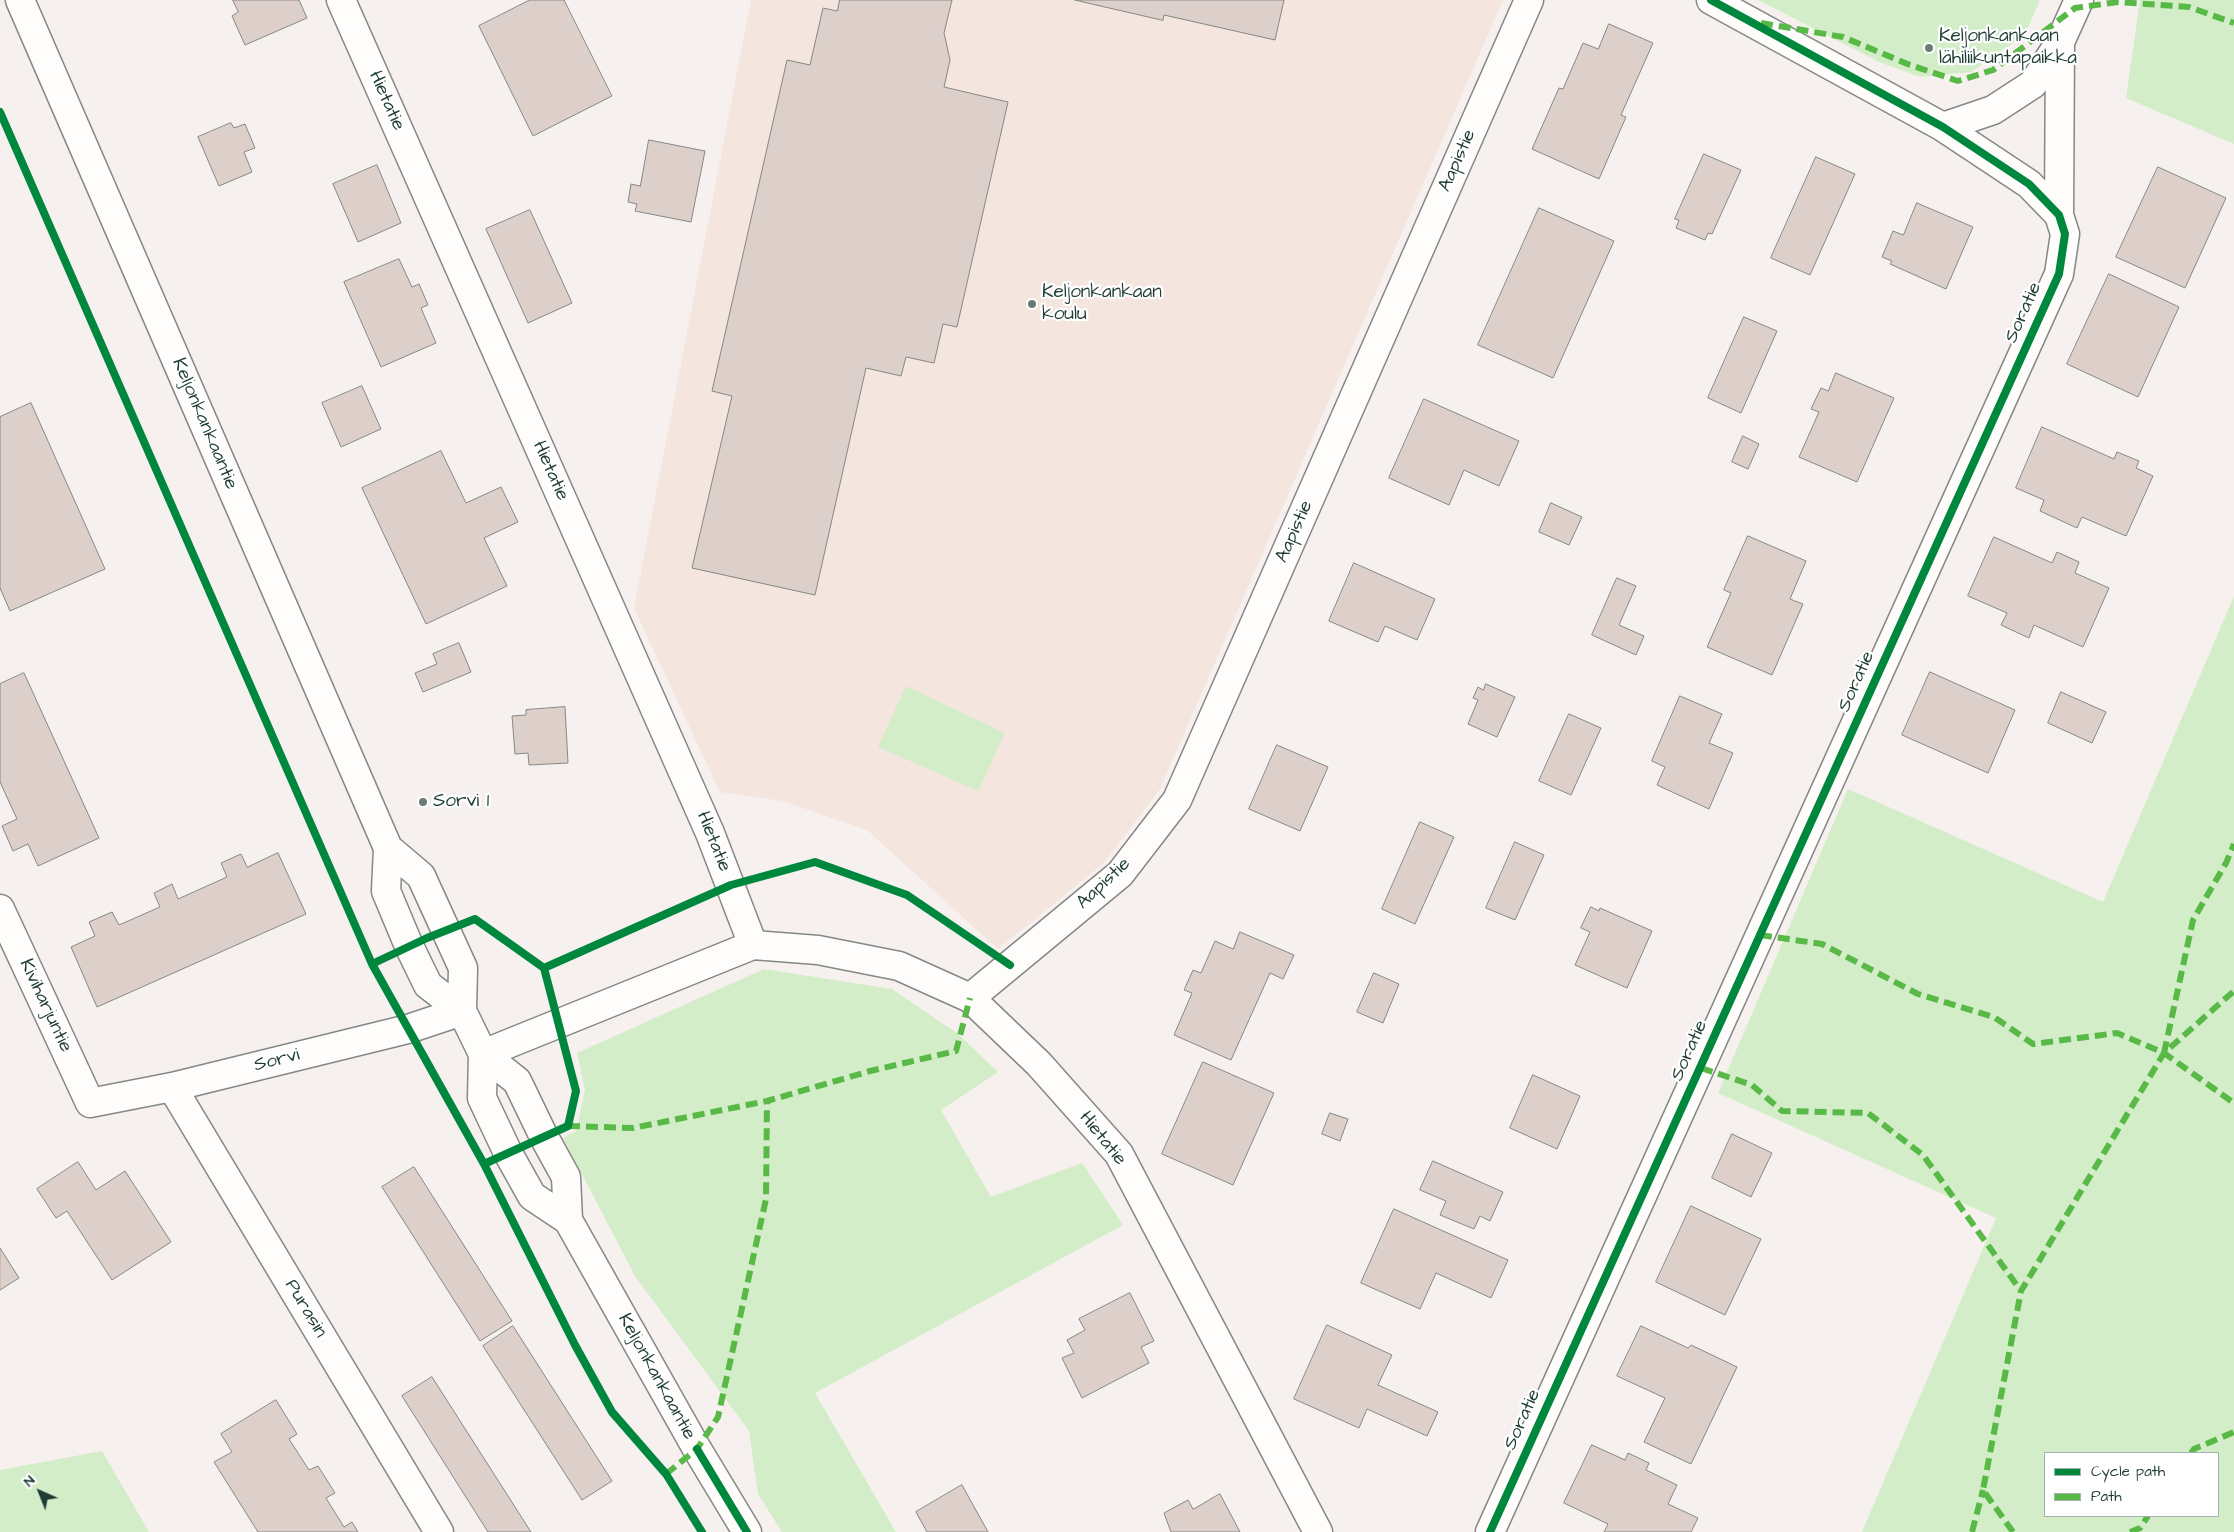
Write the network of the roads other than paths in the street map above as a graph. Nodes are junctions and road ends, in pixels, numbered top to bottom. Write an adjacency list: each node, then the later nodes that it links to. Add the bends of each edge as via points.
1 (20, 0): 9 (street, Keljonkankaantie)
2 (341, 0): 11 (street, Hietatie, via 710,833)
3 (1529, 0): 12 (street, Aapistie, via 1177,800 1120,874)
4 (1712, 0): 7 (street)
5 (2079, 0): 6 (street)
6 (2060, 42): 7 (street, via 2032,84 1993,110); 8 (street, Soratie)
7 (1943, 127): 8 (street, via 2029,184)
8 (2059, 215): 21 (street, Soratie, via 2065,234 2059,274)
9 (388, 848): 13 (street, Keljonkankaantie, via 421,876 464,968); 13 (street, Keljonkankaantie, via 386,891 410,946 428,985)
10 (0, 909): 16 (street, Kiviharjuntie)
11 (752, 945): 12 (street, Hietatie, via 818,950 899,966); 14 (street, Hietatie)
12 (970, 998): 20 (street, Hietatie, via 1039,1064 1119,1154)
13 (462, 1011): 14 (street, Keljonkankaantie); 15 (street, Sorvi, via 408,1029)
14 (483, 1054): 17 (street, Keljonkankaantie, via 517,1081 566,1178); 17 (street, Keljonkankaantie, via 482,1098 508,1153 532,1196)
15 (172, 1087): 16 (street, Sorvi); 18 (street, Purasin)
16 (90, 1104)
17 (568, 1220): 19 (street, Keljonkankaantie)
18 (439, 1532)
19 (747, 1532)
20 (1318, 1532)
21 (1490, 1532)

